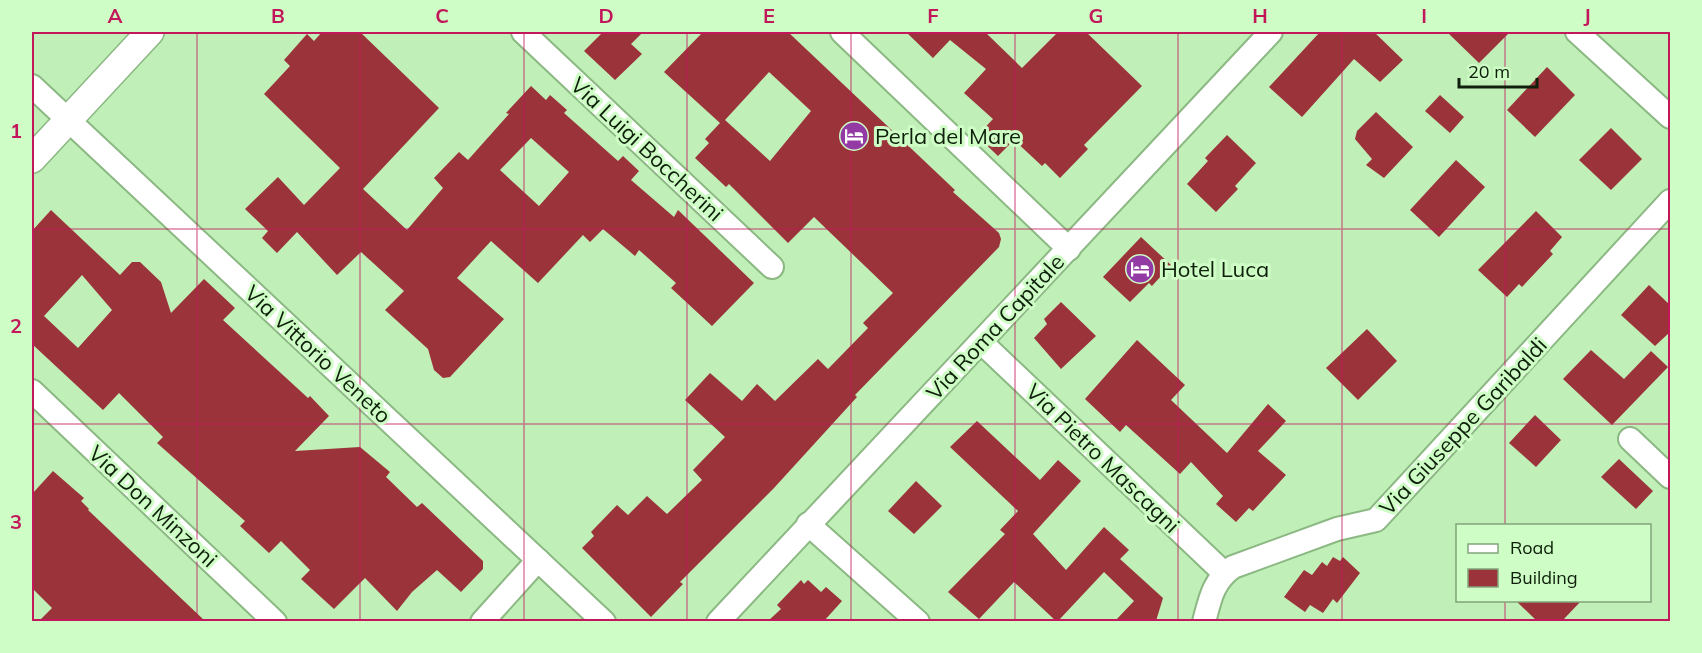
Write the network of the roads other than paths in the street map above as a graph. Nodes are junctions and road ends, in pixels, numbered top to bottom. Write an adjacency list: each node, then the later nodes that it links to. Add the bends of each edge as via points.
1 (150, 32): 8 (street)
2 (523, 32): 12 (street, Via Luigi Boccherini)
3 (1271, 32): 11 (street, Via Roma Capitale)
4 (1577, 32): 7 (street)
5 (848, 33): 11 (street)
6 (32, 86): 8 (street, Via Vittorio Veneto)
7 (1671, 117)
8 (68, 120): 9 (street); 18 (street, Via Vittorio Veneto)
9 (32, 159)
10 (1671, 201): 19 (street, Via Giuseppe Garibaldi, via 1376,520 1337,529 1241,563)
11 (1069, 249): 13 (street, Via Roma Capitale)
12 (772, 267)
13 (981, 342): 17 (street, Via Roma Capitale); 19 (street, Via Pietro Mascagni)
14 (32, 391): 20 (street, Via Don Minzoni)
15 (1630, 439): 16 (street)
16 (1671, 477)
17 (808, 524): 23 (street, Via Roma Capitale); 24 (street)
18 (538, 561): 21 (street); 22 (street, Via Vittorio Veneto)
19 (1224, 573): 25 (street, via 1213,588)
20 (275, 621)
21 (482, 621)
22 (603, 621)
23 (718, 621)
24 (918, 621)
25 (1204, 621)

